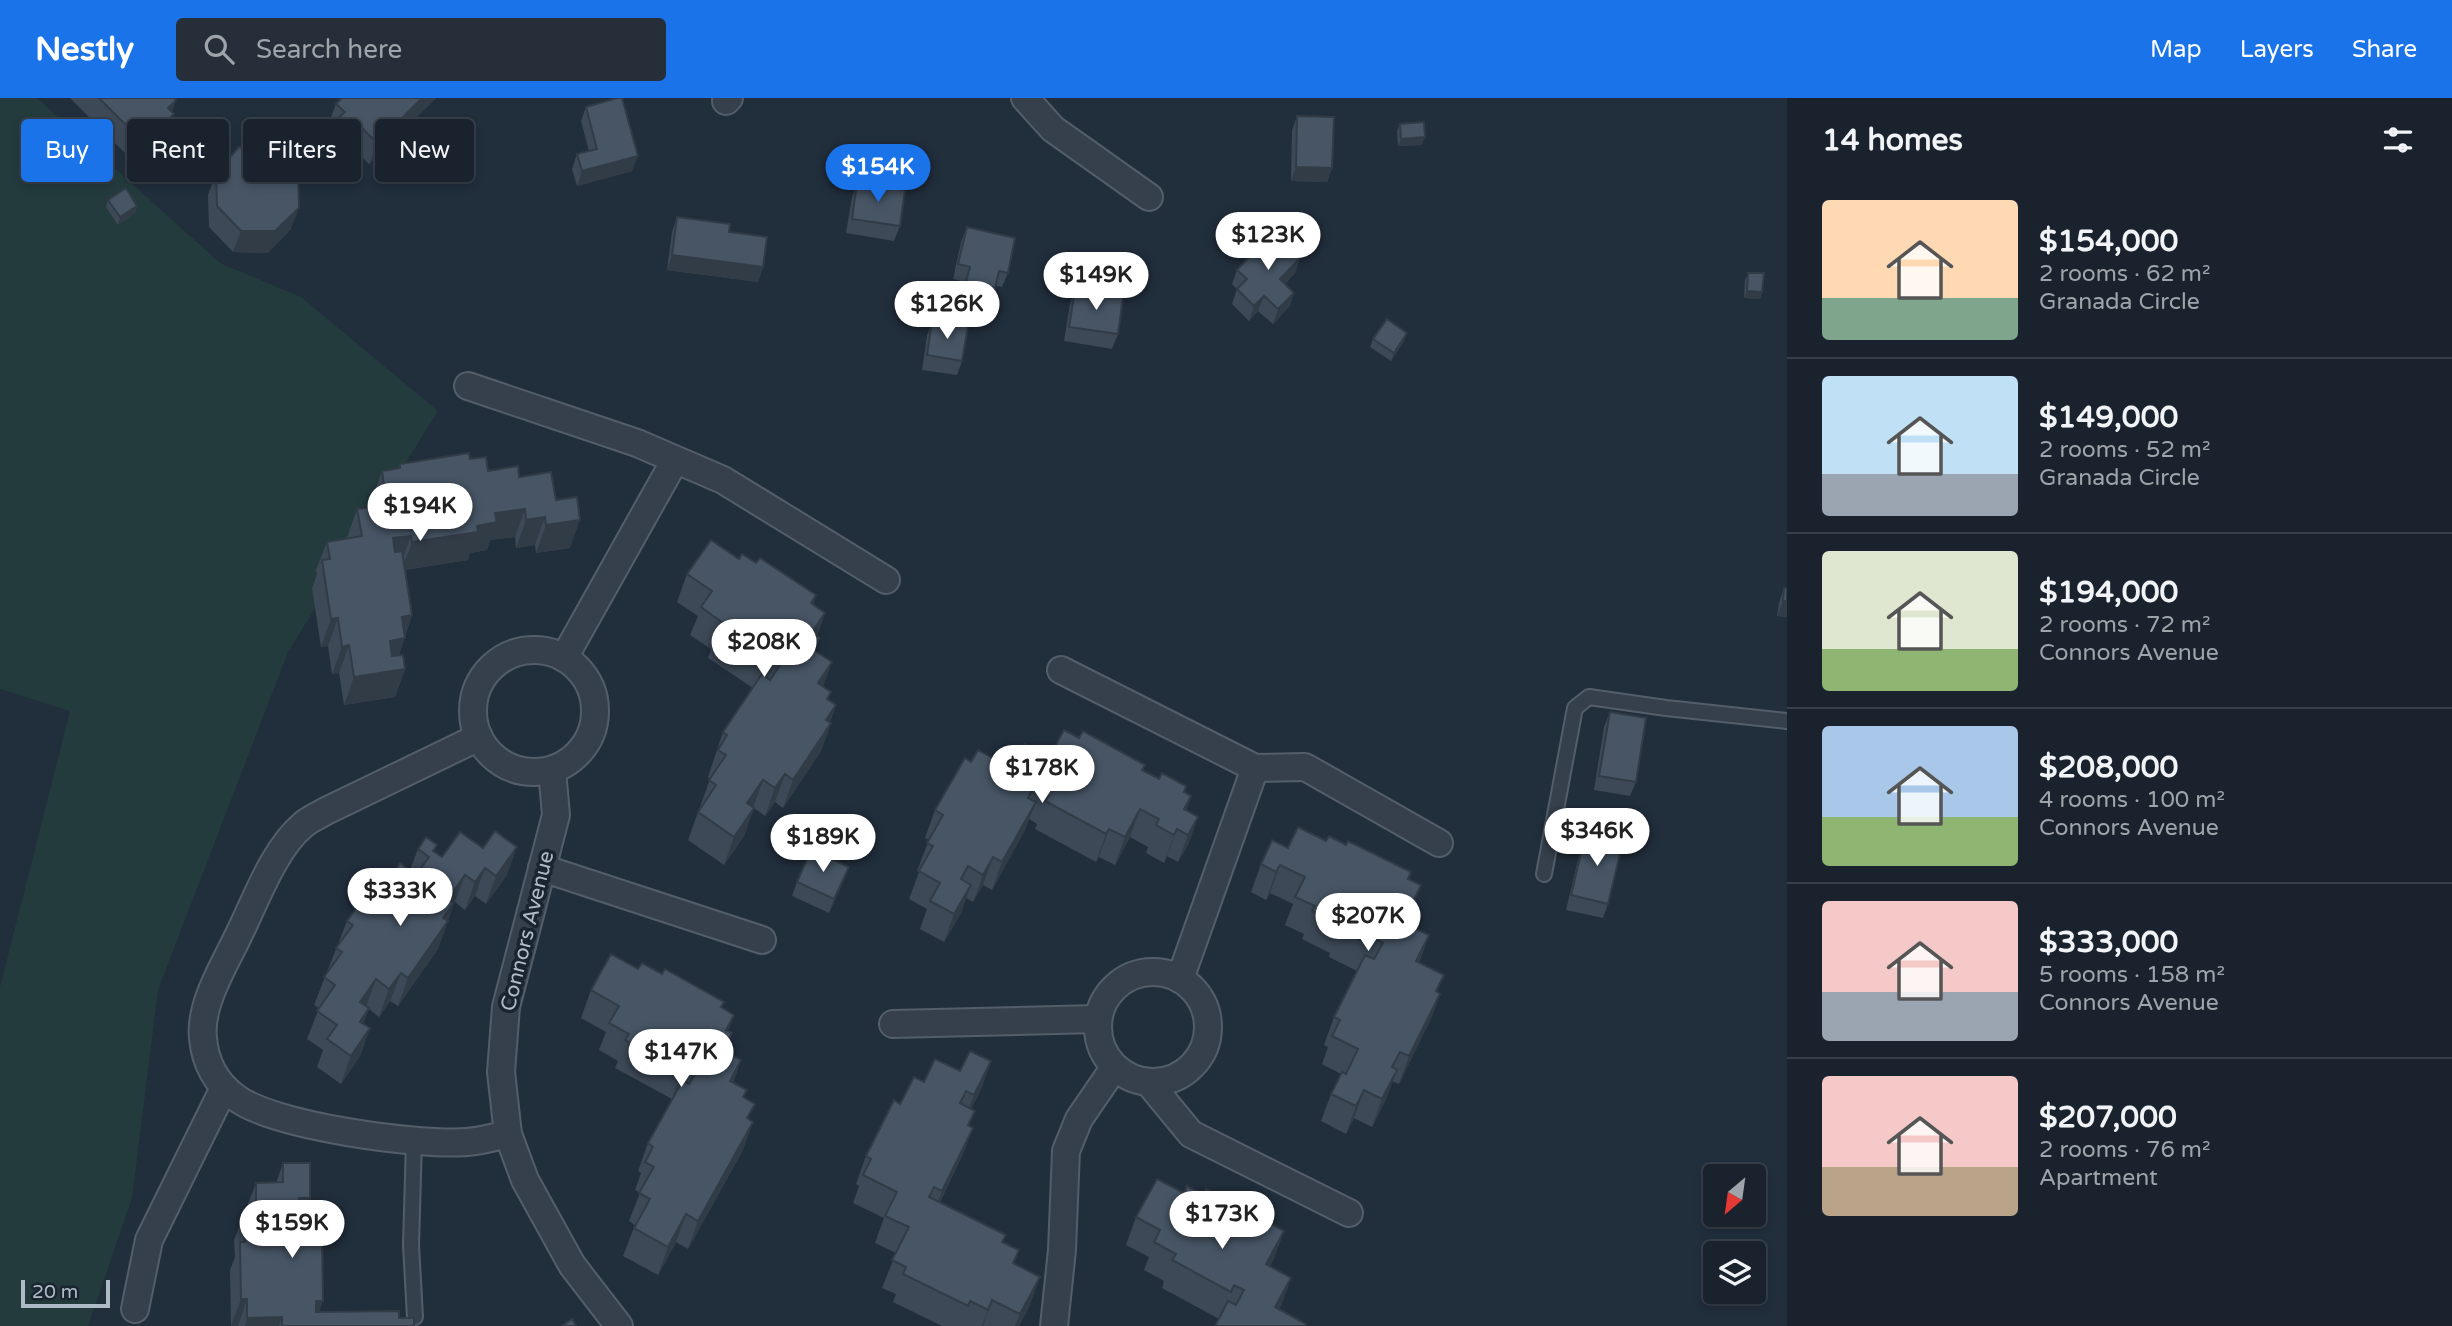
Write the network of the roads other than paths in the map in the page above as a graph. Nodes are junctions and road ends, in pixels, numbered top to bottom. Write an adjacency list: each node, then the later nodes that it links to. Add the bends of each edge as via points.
1 (1026, 98): 2 (street, via 1053,129)
2 (1149, 197)
3 (468, 386): 4 (street)
4 (675, 460): 5 (street, via 723,480); 6 (street)
5 (886, 580)
6 (564, 658): 9 (street, via 531,650 499,661 478,687 474,720); 11 (street, via 580,670 591,688 594,728 571,761)
7 (1061, 670): 10 (street)
8 (1787, 721): 14 (lane, via 1589,696 1575,708)
9 (479, 737): 11 (street, via 501,763 517,770); 21 (street, via 326,811 303,824 289,841 207,1002 202,1027 206,1056)
10 (1255, 768): 12 (street, via 1305,767); 16 (street)
11 (552, 770): 13 (street, Connors Avenue, via 556,815)
12 (1439, 843)
13 (542, 868): 15 (street); 22 (street, Connors Avenue, via 506,1007 501,1072)
14 (1544, 874)
15 (762, 940)
16 (1180, 979): 17 (street, via 1163,972 1128,978 1103,1002); 20 (street, via 1192,988 1207,1014 1206,1043 1184,1073)
17 (1098, 1019): 18 (street); 19 (street, via 1098,1037)
18 (893, 1024)
19 (1114, 1068): 20 (street); 28 (street, via 1079,1119 1066,1150)
20 (1149, 1083): 24 (street, via 1191,1134)
21 (224, 1088): 23 (street, via 245,1104 276,1116); 25 (street, via 149,1240)
22 (508, 1134): 23 (street, via 467,1142); 27 (street, Connors Avenue, via 525,1180 572,1265)
23 (414, 1140): 26 (lane, via 411,1245)
24 (1349, 1213)
25 (135, 1309)
26 (415, 1317)
27 (619, 1326)
28 (1054, 1326)

